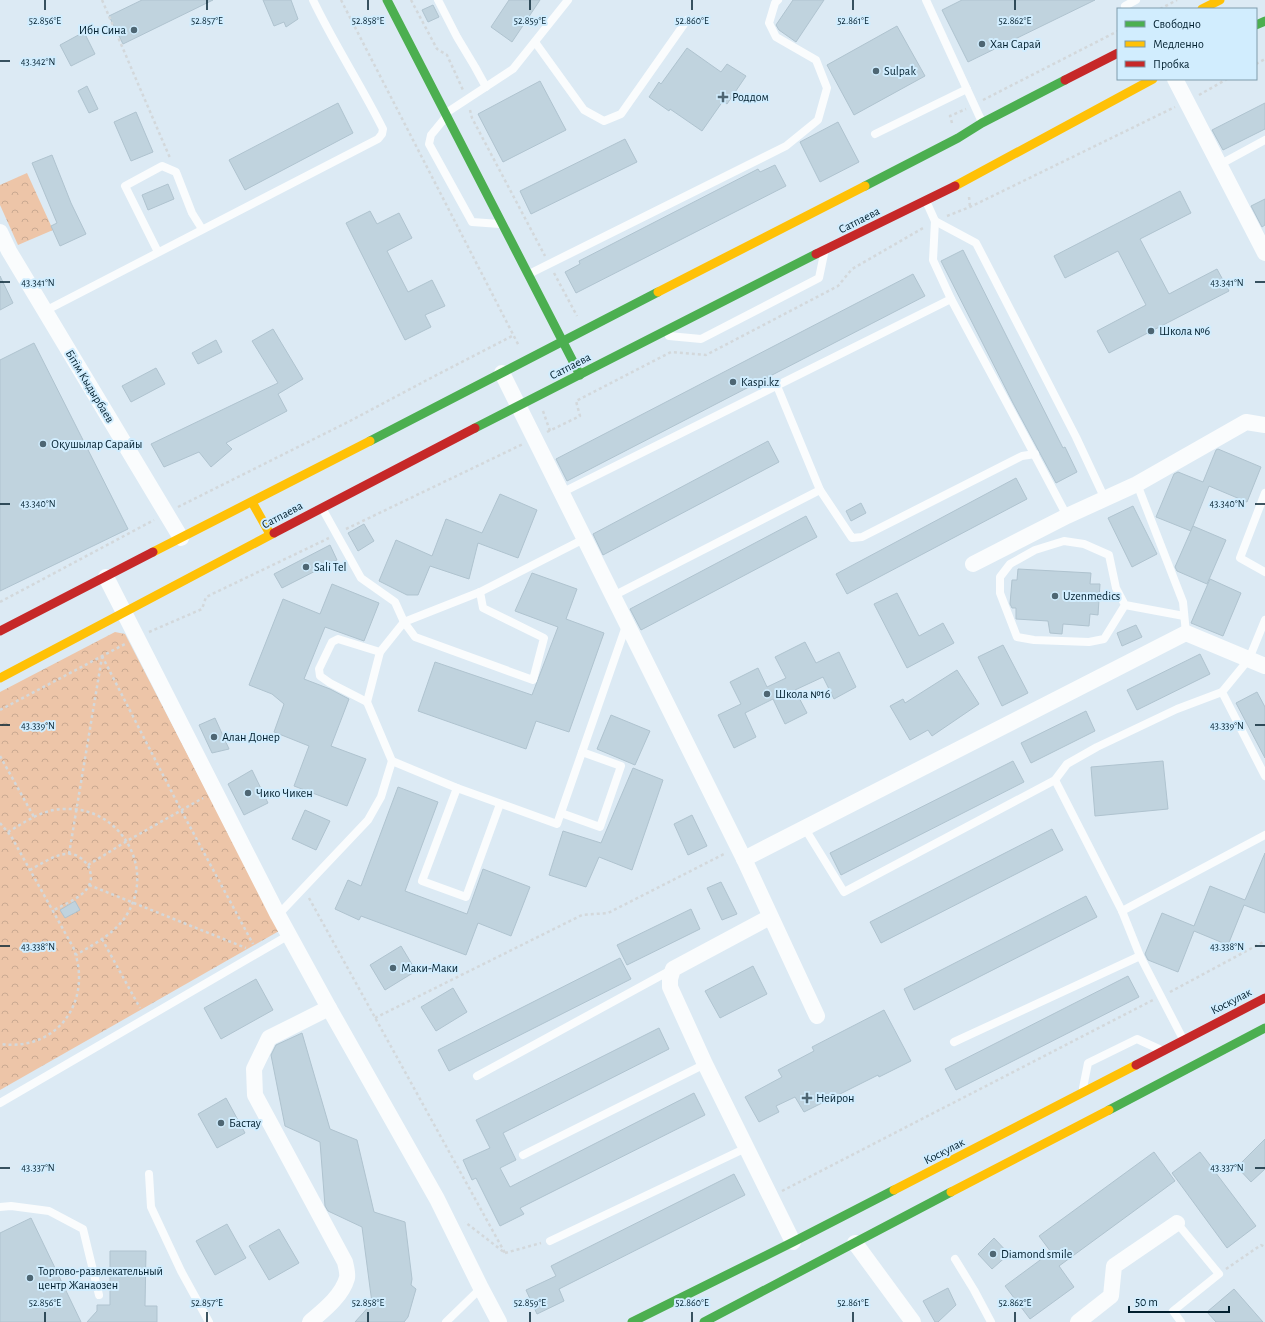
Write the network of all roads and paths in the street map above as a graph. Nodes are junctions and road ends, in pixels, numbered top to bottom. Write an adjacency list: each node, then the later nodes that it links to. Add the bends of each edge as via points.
1 (102, 0): 31 (path)
2 (313, 0): 35 (lane, via 368,99 383,129 382,134 378,139)
3 (341, 0): 46 (path)
4 (387, 0): 26 (street)
5 (411, 0): 24 (path, via 437,48 447,55)
6 (440, 0): 22 (lane, via 456,37)
7 (568, 0): 17 (lane)
8 (778, 0): 41 (lane, via 769,23 776,37 816,60 827,88 818,120 786,146)
9 (926, 0): 23 (lane)
10 (1136, 0): 13 (lane)
11 (1177, 0): 14 (path)
12 (1220, 0): 15 (street)
13 (1125, 6)
14 (1162, 8)
15 (1204, 8)
16 (687, 20): 17 (lane, via 622,114 604,121 584,110)
17 (535, 42): 22 (lane, via 513,69)
18 (1117, 54): 27 (street, Сатпаева)
19 (1151, 80): 32 (street, Сатпаева)
20 (1176, 80): 25 (street)
21 (1226, 80): 25 (path)
22 (486, 87): 24 (lane)
23 (967, 90): 27 (lane); 28 (lane)
24 (468, 99): 26 (lane); 41 (path, via 472,118)
25 (1187, 102): 30 (street); 33 (path, via 970,207)
26 (446, 115): 34 (street); 34 (lane, via 431,135 429,144 472,222)
27 (982, 123): 45 (street, Сатпаева, via 958,138)
28 (875, 134)
29 (1265, 140): 30 (lane)
30 (1219, 165): 40 (street)
31 (176, 172): 35 (lane, via 192,213); 39 (lane, via 162,166 125,186)
32 (925, 200): 33 (lane); 38 (street, Сатпаева)
33 (935, 221): 43 (lane, via 933,260); 56 (path, via 852,269 838,286 706,355 671,352 576,401 580,416); 63 (lane, via 976,243 1073,430)
34 (503, 224): 42 (street)
35 (202, 229): 39 (lane)
36 (0, 232): 37 (street, Бiтiм Кыдырбаев)
37 (5, 250): 44 (street, Бiтiм Кыдырбаев)
38 (825, 250): 47 (street, Сатпаева); 47 (lane, via 819,278 701,339)
39 (158, 252): 44 (lane)
40 (1265, 253)
41 (549, 264): 42 (lane); 45 (path)
42 (529, 274): 48 (street)
43 (951, 299): 52 (lane); 58 (lane)
44 (45, 311): 66 (street, Бiтiм Кыдырбаев)
45 (585, 330): 48 (street, Сатпаева)
46 (514, 335): 49 (path); 66 (path)
47 (659, 335): 51 (street, Сатпаева)
48 (564, 342): 49 (street, Сатпаева); 51 (street)
49 (526, 361): 50 (street, Сатпаева)
50 (502, 373): 54 (street); 64 (street, Сатпаева)
51 (580, 375): 53 (street, Сатпаева)
52 (777, 386): 60 (lane); 61 (lane)
53 (538, 396): 54 (street, Сатпаева); 56 (path)
54 (518, 406): 57 (street); 65 (street, Сатпаева)
55 (1265, 425): 59 (street, via 1246,422)
56 (550, 431): 57 (path)
57 (534, 438): 61 (street); 69 (path)
58 (1035, 454): 60 (lane, via 1022,456 862,537 852,538); 67 (lane)
59 (1137, 484): 63 (street); 80 (lane, via 1183,602)
60 (820, 490): 76 (lane)
61 (561, 492): 71 (street)
62 (1265, 493): 73 (lane, via 1240,558)
63 (1104, 499): 67 (street)
64 (252, 502): 68 (street); 70 (street, Сатпаева)
65 (322, 507): 68 (street, Сатпаева); 69 (lane)
66 (166, 514): 70 (street, Бiтiм Кыдырбаев); 77 (path)
67 (1067, 516): 72 (street)
68 (270, 534): 79 (street, Сатпаева)
69 (336, 534): 82 (lane, via 361,578 395,602); 86 (path, via 206,597 202,609)
70 (181, 538): 74 (street, Сатпаева)
71 (584, 539): 75 (lane); 76 (street)
72 (973, 564)
73 (1265, 572)
74 (106, 577): 79 (street); 84 (street, Сатпаева)
75 (480, 592): 82 (lane); 82 (lane, via 483,608 544,638 533,680 414,637)
76 (613, 596): 83 (street)
77 (0, 602)
78 (1125, 604): 78 (lane, via 1116,588 1109,555 1084,544 1064,541 1035,550 1010,564 1000,577 1000,593 1017,637 1089,642 1104,639); 80 (lane)
79 (124, 613): 86 (street); 91 (street, Сатпаева)
80 (1184, 616): 85 (lane)
81 (1265, 620): 89 (lane)
82 (404, 622): 87 (lane)
83 (627, 624): 95 (lane); 112 (street)
84 (0, 631)
85 (1186, 633): 89 (street); 108 (street)
86 (137, 638): 88 (path); 101 (street)
87 (380, 652): 93 (lane); 93 (lane, via 338,639 332,642 319,669 320,676 330,683)
88 (102, 656): 94 (path); 103 (path); 104 (path)
89 (1249, 659): 90 (street); 92 (lane)
90 (1265, 666)
91 (0, 678)
92 (1222, 692): 98 (lane); 99 (lane, via 1177,709 1097,747 1067,764)
93 (367, 702): 97 (lane)
94 (0, 710)
95 (582, 752): 105 (lane); 105 (lane, via 622,766 600,827)
96 (0, 756): 106 (path)
97 (392, 760): 100 (lane); 117 (lane, via 381,797 368,820)
98 (1265, 776)
99 (1055, 780): 108 (lane, via 844,892); 120 (lane)
100 (456, 788): 102 (lane); 102 (lane, via 422,881 466,897)
101 (215, 792): 104 (path); 121 (street)
102 (500, 804): 105 (lane, via 556,824)
103 (77, 809): 106 (path, via 52,810); 111 (path, via 104,818); 113 (path)
104 (181, 810): 111 (path); 126 (path)
105 (561, 813)
106 (34, 817): 109 (path)
107 (0, 823): 109 (path)
108 (804, 827): 112 (street)
109 (8, 832): 115 (path)
110 (1265, 834): 120 (lane)
111 (127, 841): 114 (path); 118 (path, via 134,856 137,873)
112 (741, 853): 122 (street); 135 (path, via 608,913 582,916)
113 (69, 854): 114 (path, via 81,858); 115 (path, via 58,856)
114 (88, 865): 116 (path, via 91,877)
115 (30, 870): 119 (path)
116 (89, 885): 118 (path); 119 (path, via 85,892)
117 (304, 889): 121 (lane); 135 (path)
118 (133, 902): 124 (path, via 119,925); 126 (path)
119 (52, 911): 127 (path)
120 (1122, 911): 128 (lane)
121 (278, 916): 123 (street)
122 (770, 917): 129 (street); 134 (street)
123 (289, 935): 126 (lane); 133 (street)
124 (102, 939): 127 (path); 132 (path)
125 (1265, 941): 130 (path)
126 (258, 953): 144 (lane)
127 (76, 955): 139 (path, via 79,970 78,993 69,1014 61,1024 53,1032 32,1042)
128 (1140, 956): 130 (lane); 138 (lane)
129 (673, 969): 141 (street, via 670,987); 142 (lane)
130 (1161, 996): 137 (lane); 148 (path)
131 (1265, 998): 137 (street, Коскулак)
132 (140, 1008)
133 (329, 1008): 159 (street, via 437,1199); 162 (street, via 269,1038 254,1069 255,1095 345,1262 347,1276 341,1290)
134 (817, 1016)
135 (375, 1018): 156 (path)
136 (1265, 1028): 152 (street)
137 (1183, 1039): 140 (street, Коскулак)
138 (954, 1042)
139 (0, 1044)
140 (1162, 1050): 143 (street, Коскулак); 143 (lane, via 1137,1039 1088,1063)
141 (705, 1064): 145 (street); 146 (lane)
142 (477, 1076)
143 (1082, 1092): 154 (street, Коскулак, via 840,1222)
144 (0, 1103)
145 (746, 1148): 148 (street); 153 (lane)
146 (523, 1155)
147 (149, 1174): 161 (lane, via 151,1206 181,1271)
148 (770, 1197): 154 (street)
149 (0, 1207): 160 (lane, via 49,1210 83,1229)
150 (461, 1219): 156 (path)
151 (1177, 1223): 158 (lane); 169 (street, via 1114,1266 1111,1296)
152 (853, 1240): 166 (street); 167 (street)
153 (550, 1241): 156 (path)
154 (793, 1242): 165 (street, Коскулак)
155 (1265, 1246): 158 (path, via 1261,1245)
156 (505, 1253)
157 (955, 1259): 168 (lane)
158 (1219, 1274): 170 (lane, via 1173,1311)
159 (481, 1288): 163 (lane); 164 (street)
160 (99, 1295)
161 (209, 1322)
162 (310, 1322)
163 (446, 1322)
164 (499, 1322)
165 (632, 1322)
166 (704, 1322)
167 (914, 1322)
168 (991, 1322)
169 (1079, 1322)
170 (1181, 1322)

